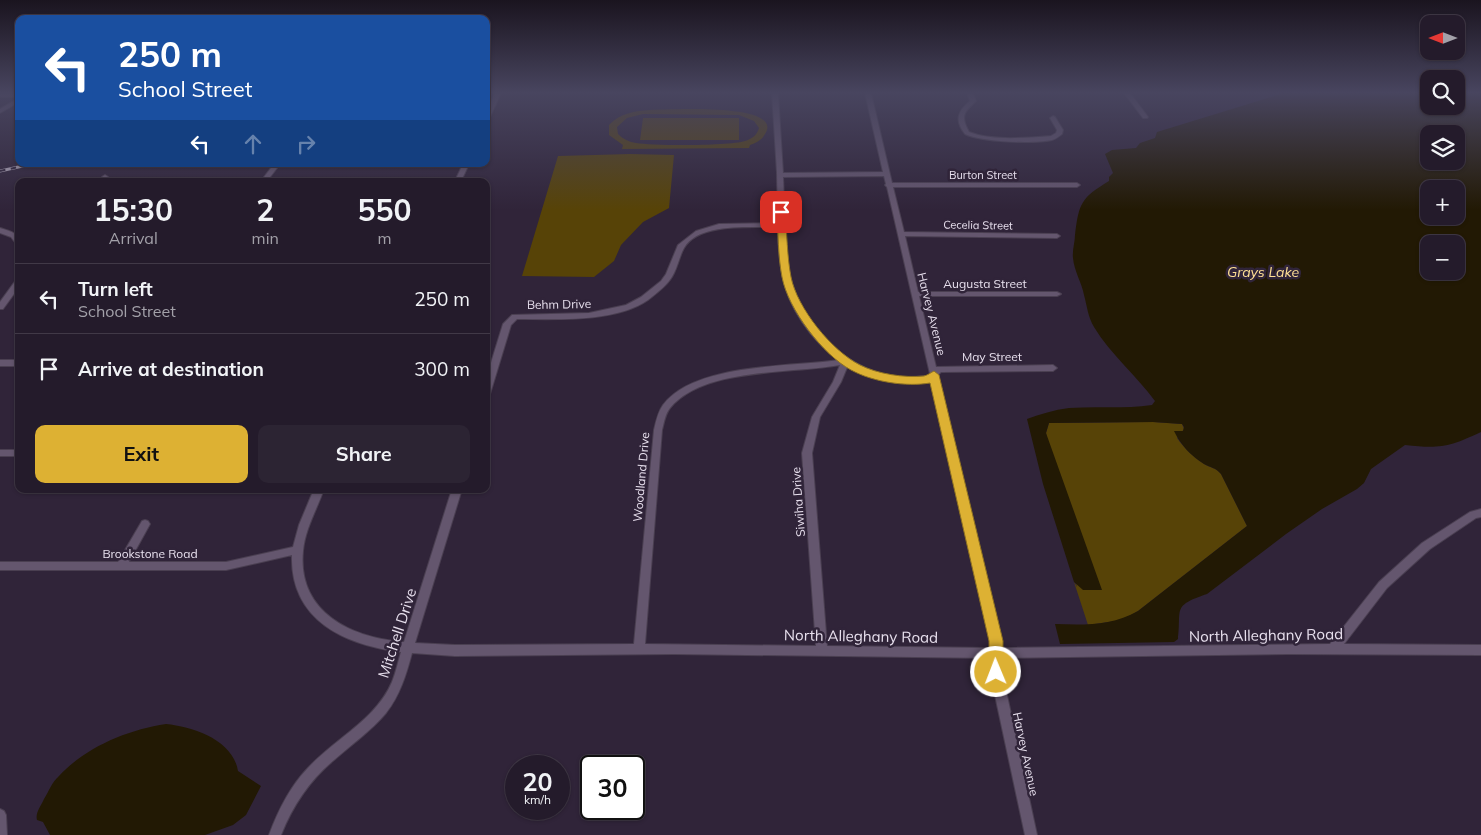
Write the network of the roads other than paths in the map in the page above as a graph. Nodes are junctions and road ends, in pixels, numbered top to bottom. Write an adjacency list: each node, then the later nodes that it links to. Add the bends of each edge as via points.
1 (777, 132): 7 (street, May Street)
2 (877, 132): 6 (street, Harvey Avenue)
3 (966, 132): 4 (street, via 985,138 1052,138)
4 (1060, 132)
5 (275, 167): 8 (street)
6 (886, 174): 7 (street); 9 (street, Harvey Avenue)
7 (779, 175): 11 (street, May Street)
8 (266, 178)
9 (888, 184): 10 (street, Burton Street); 13 (street, Harvey Avenue)
10 (1077, 184)
11 (781, 225): 20 (street, May Street, via 787,278 797,303 825,342); 25 (street, Behm Drive, via 719,226 698,232 682,245 664,283 628,307 589,316 520,316 511,320)
12 (0, 230): 15 (street)
13 (900, 234): 14 (street, Cecelia Street); 17 (street, Harvey Avenue)
14 (1057, 236)
15 (15, 238)
16 (15, 287): 19 (street)
17 (914, 294): 18 (street, Augusta Street); 24 (street, Harvey Avenue)
18 (1057, 294)
19 (0, 307)
20 (845, 361): 24 (street, May Street, via 855,368 890,379 925,380); 36 (street, Woodland Drive, via 826,366 778,368 737,375 696,386 668,405 658,430); 39 (street, Siwiha Drive, via 842,376 818,414 807,453)
21 (0, 363): 22 (street)
22 (15, 363)
23 (1053, 368): 24 (street, May Street, via 940,369)
24 (934, 375): 40 (street, Harvey Avenue, via 996,641)
25 (490, 381)
26 (0, 453): 27 (street)
27 (15, 453)
28 (317, 493): 32 (street)
29 (456, 493): 35 (street, Mitchell Drive)
30 (1481, 513): 37 (street, via 1426,546 1383,586)
31 (145, 524): 34 (street)
32 (297, 550): 34 (street, Brookstone Road, via 226,566); 35 (street, North Alleghany Road, via 299,579 322,618 348,634)
33 (0, 566): 34 (street, Brookstone Road)
34 (121, 566)
35 (409, 646): 36 (street, North Alleghany Road, via 471,650); 43 (street, Mitchell Drive, via 398,684 389,700 368,725 308,776 282,815)
36 (639, 649): 39 (street, North Alleghany Road)
37 (1333, 649): 38 (street, North Alleghany Road); 40 (street, North Alleghany Road)
38 (1481, 650)
39 (822, 651): 40 (street, North Alleghany Road)
40 (995, 653): 44 (street, Harvey Avenue, via 996,672)
41 (0, 815): 42 (street)
42 (1, 835)
43 (275, 835)
44 (1031, 835)

